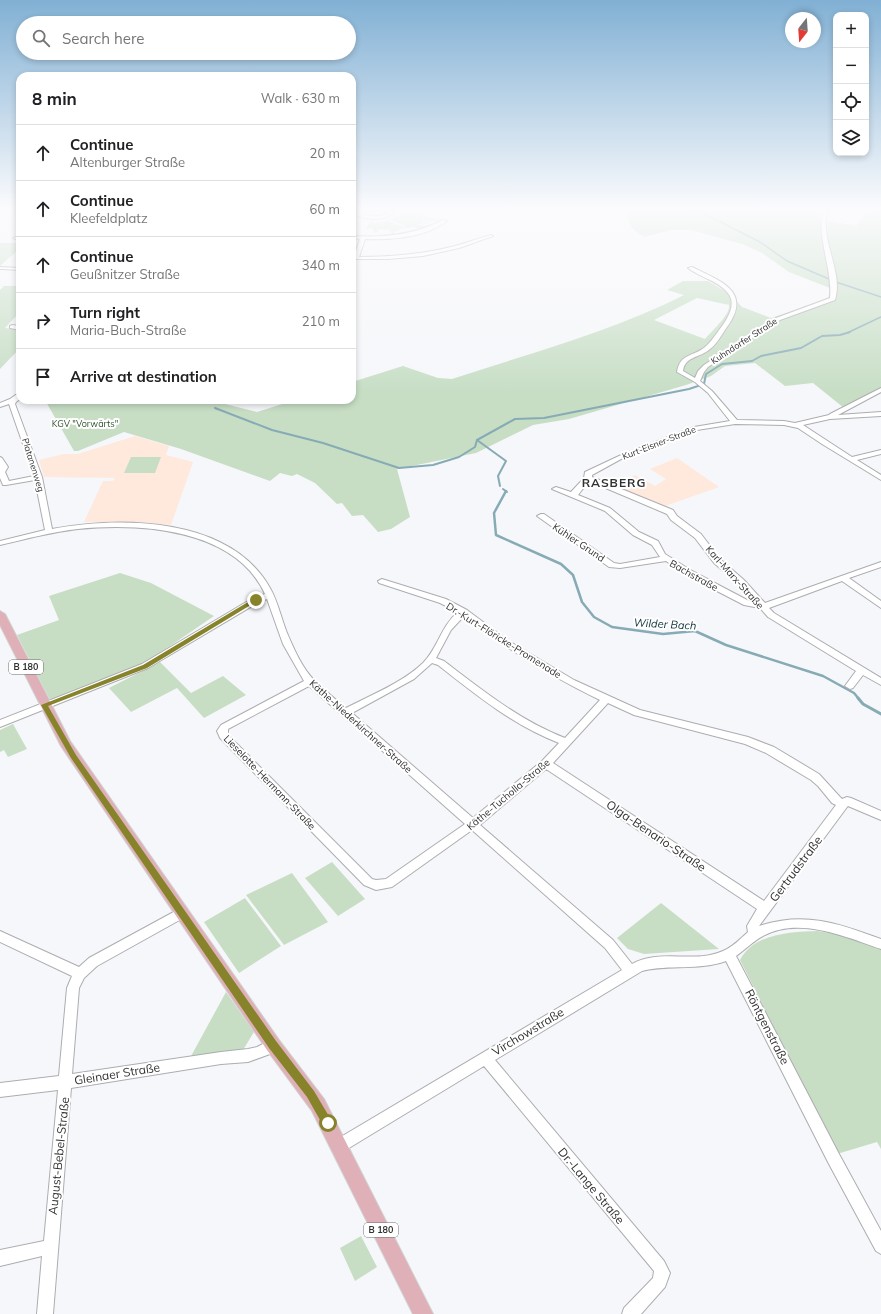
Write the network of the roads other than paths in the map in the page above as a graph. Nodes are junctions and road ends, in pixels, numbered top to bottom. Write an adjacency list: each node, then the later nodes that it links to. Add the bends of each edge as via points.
1 (694, 270): 5 (street, via 730,291 735,306 734,315 709,348 689,356 682,364 680,372)
2 (832, 270): 5 (street, Kuhndorfer Straße, via 833,298 778,319 706,366 701,371)
3 (12, 327): 4 (street)
4 (16, 328)
5 (699, 383): 12 (street, via 713,395)
6 (881, 390): 11 (street)
7 (16, 399): 9 (street)
8 (16, 400): 17 (street, Platanenweg, via 12,404)
9 (0, 404)
10 (881, 414): 11 (street, Kurt-Eisner-Straße)
11 (830, 417): 13 (street, Kurt-Eisner-Straße)
12 (735, 422): 13 (street, Kurt-Eisner-Straße); 18 (street, Kurt-Eisner-Straße, via 702,426 664,439 601,467 588,474)
13 (796, 425): 16 (street)
14 (881, 452): 16 (street)
15 (0, 459): 17 (street, via 4,467 1,472 6,482 12,484)
16 (851, 460): 19 (street)
17 (38, 477): 23 (street, Platanenweg)
18 (588, 478): 21 (street, via 575,491); 31 (street, Karl-Marx-Straße, via 670,512 698,536 718,561)
19 (881, 478)
20 (556, 489): 21 (street, Bachstraße)
21 (574, 496): 25 (street, Bachstraße, via 609,510 640,537 655,543)
22 (541, 516): 25 (street, Kühler Grund, via 612,565)
23 (49, 531): 24 (street, Käthe-Niederkirchner-Straße); 29 (street, Käthe-Niederkirchner-Straße, via 85,526 131,525 191,534 220,545 245,561)
24 (0, 543)
25 (666, 559): 31 (street, Bachstraße, via 747,604)
26 (881, 564): 27 (street)
27 (843, 578): 30 (street); 31 (street)
28 (382, 581): 32 (street, Dr.-Kurt-Flöricke-Promenade, via 442,601)
29 (269, 595): 36 (street, Käthe-Niederkirchner-Straße, via 292,656); 40 (street, via 256,600 162,657 131,672)
30 (881, 605)
31 (763, 606): 35 (street, Karl-Marx-Straße, via 778,621)
32 (464, 612): 34 (street, via 448,627); 39 (street, Dr.-Kurt-Flöricke-Promenade, via 528,657)
33 (0, 614): 40 (main road, B 180)
34 (431, 659): 41 (street, via 413,676); 43 (street, via 441,663 516,719 547,736)
35 (861, 671): 37 (street, Karl-Marx-Straße); 38 (street)
36 (310, 682): 41 (street, Käthe-Niederkirchner-Straße); 48 (street, Lieselotte-Hermann-Straße, via 224,727 223,736 368,882)
37 (881, 682)
38 (850, 686)
39 (606, 699): 43 (street, Käthe-Tucholla-Straße); 45 (street, Dr.-Kurt-Flöricke-Promenade, via 637,713 748,741 770,750 822,783 836,800)
40 (44, 705): 42 (street); 50 (main road, B 180, via 65,743)
41 (344, 713): 47 (street, Käthe-Niederkirchner-Straße)
42 (0, 724)
43 (566, 742): 44 (street, Käthe-Tucholla-Straße)
44 (546, 764): 47 (street, Käthe-Tucholla-Straße); 49 (street, Olga-Benario-Straße)
45 (844, 804): 46 (street, Dr.-Kurt-Flöricke-Promenade, via 847,801); 49 (street, Gertrudstraße)
46 (881, 816)
47 (472, 825): 48 (street, Käthe-Tucholla-Straße, via 388,884); 55 (street, Käthe-Niederkirchner-Straße, via 609,944)
48 (376, 885)
49 (766, 908): 51 (street, Gertrudstraße, via 753,926)
50 (181, 913): 56 (street, August-Bebel-Straße, via 93,962); 57 (main road, B 180)
51 (754, 934): 53 (street, via 770,928 801,924 827,927); 54 (street)
52 (0, 936): 56 (street)
53 (881, 944)
54 (729, 955): 55 (street, Virchowstraße, via 646,964); 62 (street, Röntgenstraße)
55 (630, 971): 58 (street, Virchowstraße)
56 (80, 974): 59 (street, August-Bebel-Straße, via 73,988)
57 (273, 1045): 59 (street, Gleinaer Straße, via 255,1055); 61 (main road, B 180, via 310,1094)
58 (485, 1058): 61 (street, Virchowstraße); 67 (street, Dr.-Lange Straße, via 659,1266 662,1273 660,1282)
59 (66, 1082): 60 (street, Gleinaer Straße); 63 (street, August-Bebel-Straße, via 59,1133)
60 (0, 1090)
61 (339, 1146): 66 (main road, B 180)
62 (881, 1246)
63 (50, 1247): 64 (street); 65 (street, August-Bebel-Straße)
64 (0, 1258)
65 (45, 1314)
66 (423, 1314)
67 (630, 1314)

